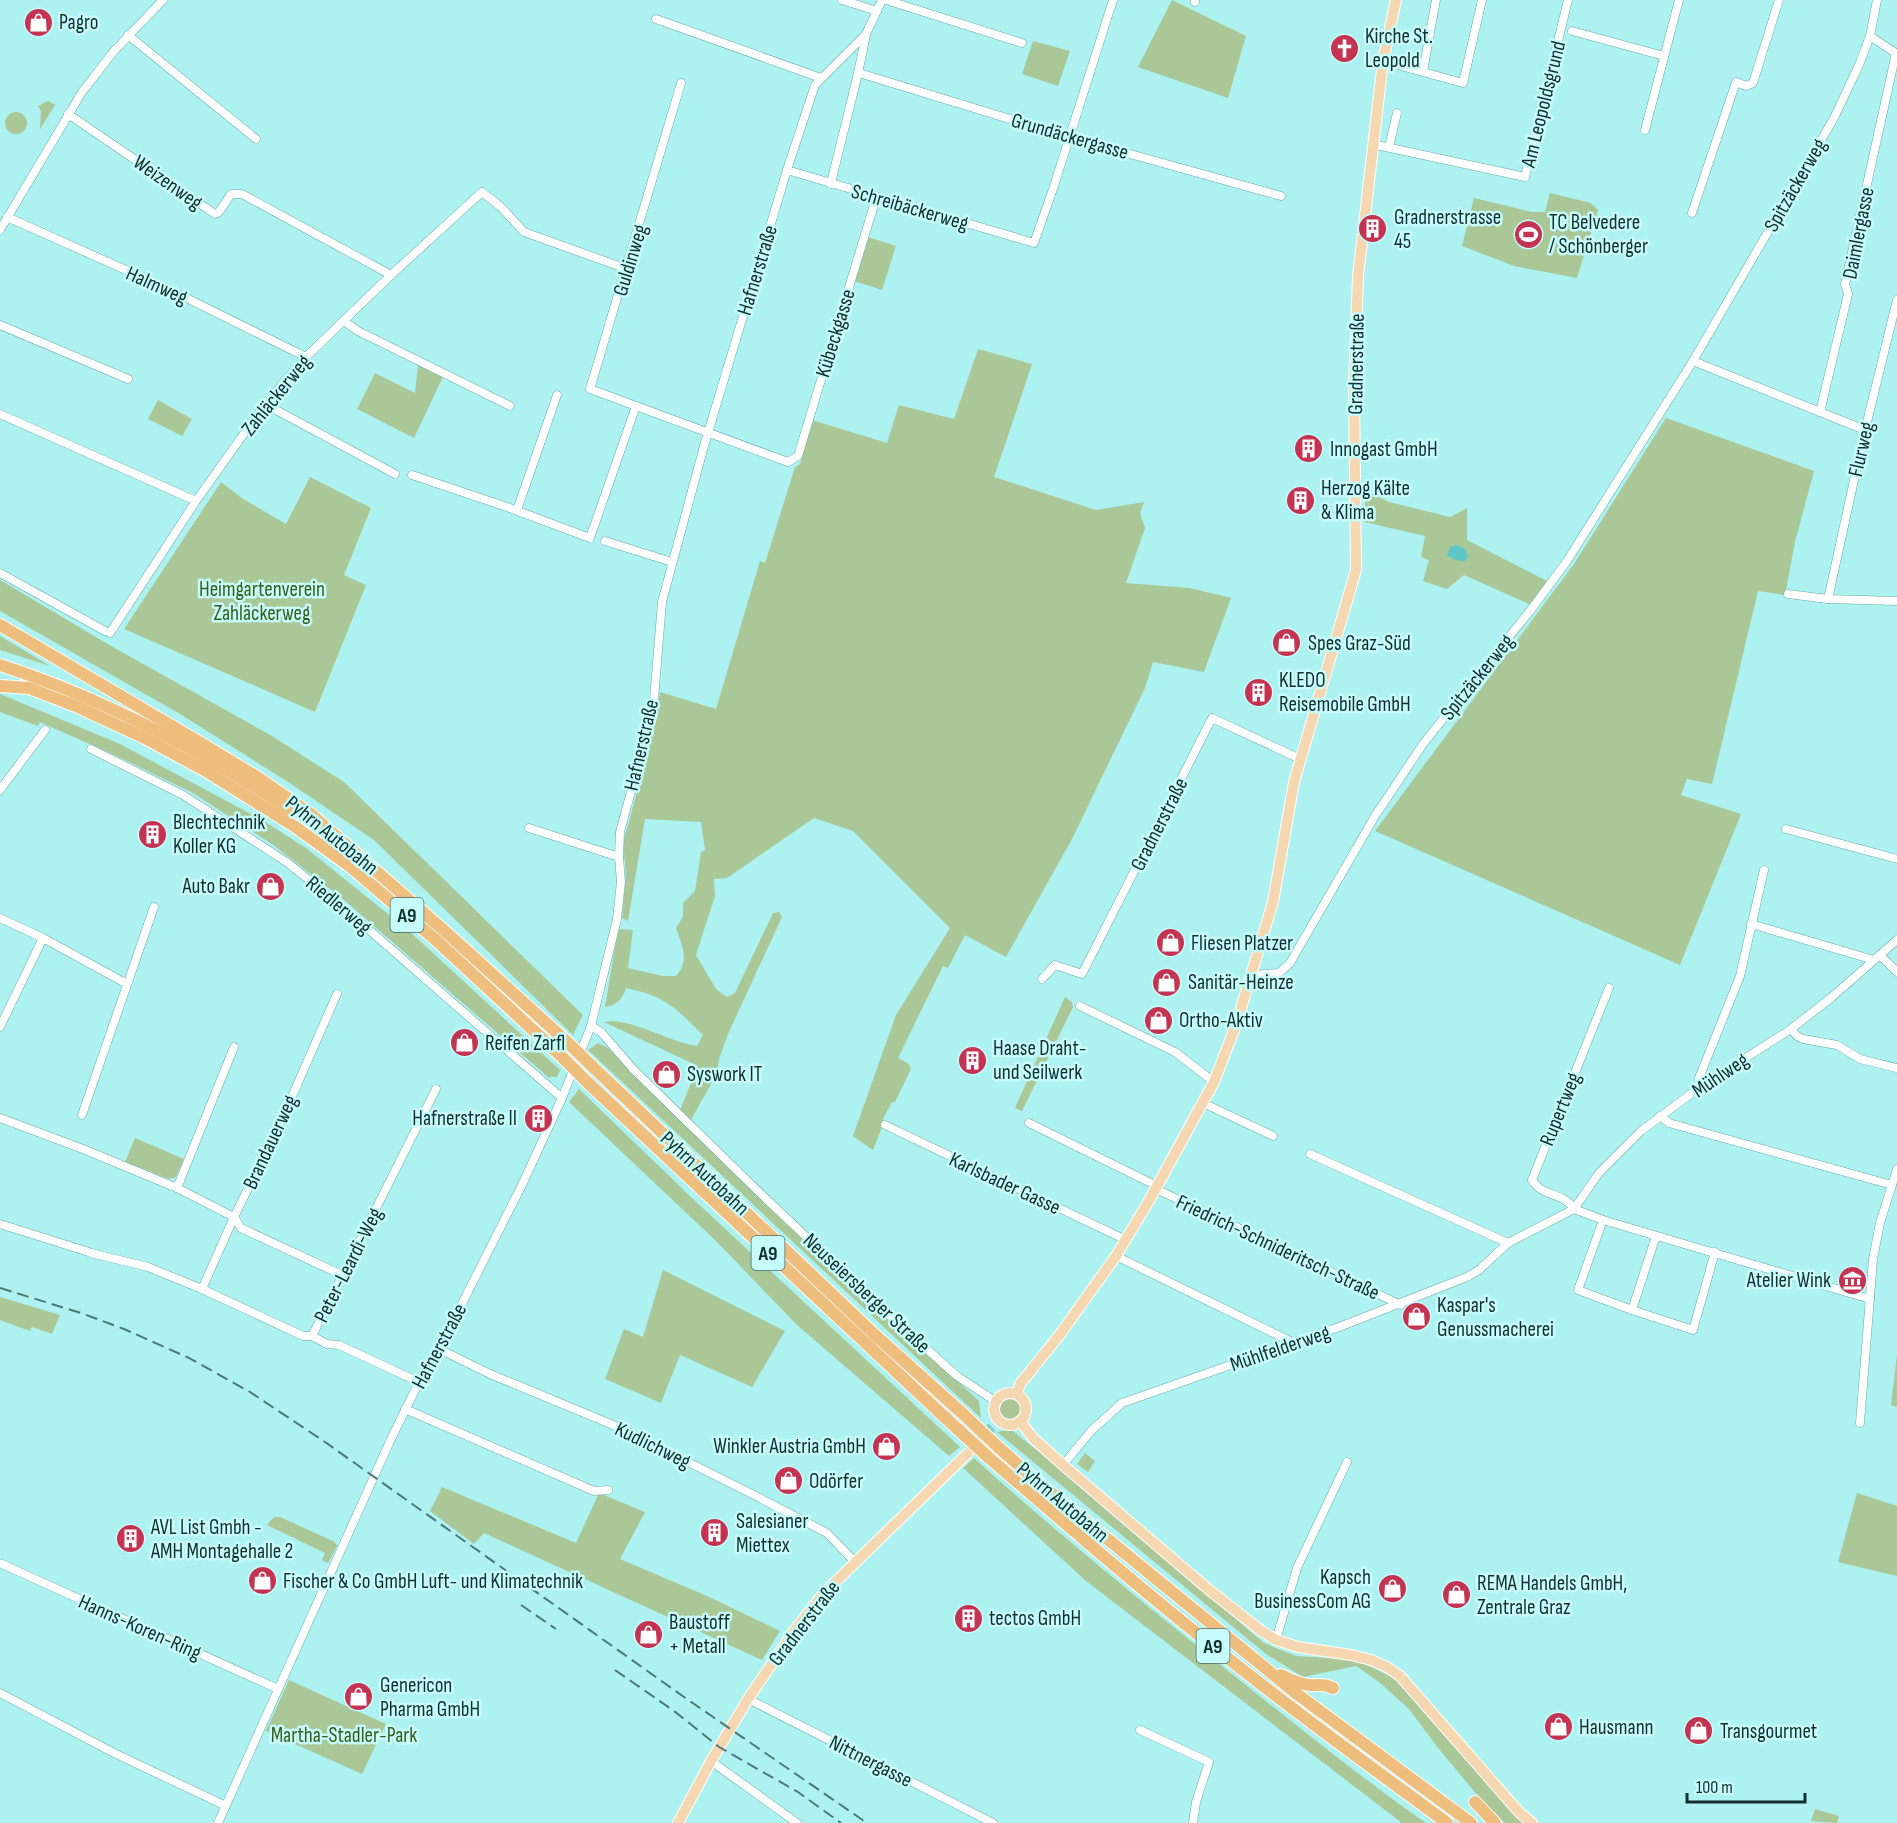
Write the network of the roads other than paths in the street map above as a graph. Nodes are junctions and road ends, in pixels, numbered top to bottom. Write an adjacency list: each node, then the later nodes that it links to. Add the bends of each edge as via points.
1 (163, 0): 16 (street)
2 (842, 0): 12 (street)
3 (884, 0): 12 (street, Hafnerstraße); 18 (street)
4 (1113, 0): 29 (street)
5 (1396, 0): 21 (main road, Gradnerstraße)
6 (1436, 0): 22 (street)
7 (1482, 0): 22 (street, via 1462,83)
8 (1568, 0): 32 (street, Am Leopoldsgrund, via 1525,177)
9 (1679, 0): 20 (street)
10 (1779, 0): 37 (street, via 1753,83 1746,86 1736,82)
11 (1877, 0): 17 (street, Spitzäckerweg)
12 (878, 11): 15 (street, Hafnerstraße)
13 (656, 19): 24 (street)
14 (1572, 31): 20 (street)
15 (866, 34): 23 (street); 24 (street, Hafnerstraße)
16 (128, 35): 27 (street); 30 (street)
17 (1870, 36): 19 (street); 46 (street, Spitzäckerweg, via 1834,118)
18 (1022, 43)
19 (1896, 53): 52 (street, Daimlergasse)
20 (1664, 56): 28 (street)
21 (1383, 61): 22 (street); 31 (main road, Gradnerstraße)
22 (1423, 71)
23 (859, 73): 29 (street, Grundäckergasse); 34 (street)
24 (821, 78): 33 (street, Hafnerstraße, via 815,85)
25 (681, 83): 40 (street, Guldinweg)
26 (1396, 113): 32 (street)
27 (68, 114): 38 (street); 41 (street, Weizenweg, via 215,214 231,194 242,194)
28 (1646, 130)
29 (1069, 137): 35 (street, Grundäckergasse); 36 (street, Schreibäckerweg, via 1034,243)
30 (256, 139)
31 (1372, 144): 32 (street, Am Leopoldsgrund); 74 (main road, Gradnerstraße, via 1355,329 1356,570)
32 (1389, 147)
33 (787, 170): 34 (street, Schreibäckerweg); 55 (street, Hafnerstraße)
34 (831, 184): 36 (street, Schreibäckerweg)
35 (1281, 196)
36 (876, 198): 56 (street, Kübeckgasse, via 798,456)
37 (1692, 213)
38 (7, 218): 39 (street); 45 (street, Halmweg, via 165,287)
39 (0, 230)
40 (627, 269): 41 (street, Zahläckerweg, via 524,232 482,192); 51 (street, Guldinweg, via 590,389)
41 (391, 275): 43 (street, Zahläckerweg)
42 (1897, 300): 54 (street, Flurweg)
43 (344, 321): 45 (street, Zahläckerweg); 50 (street)
44 (0, 325): 47 (street)
45 (306, 357): 49 (street, Zahläckerweg)
46 (1693, 361): 52 (street); 89 (street, Spitzäckerweg, via 1565,563 1405,771 1290,963 1280,973)
47 (129, 379)
48 (557, 395): 60 (street)
49 (265, 404): 57 (street); 59 (street, Zahläckerweg)
50 (510, 406)
51 (636, 406): 55 (street, Guldinweg); 60 (street, via 590,538)
52 (1820, 412): 54 (street)
53 (0, 414): 59 (street)
54 (1865, 430): 65 (street, Flurweg)
55 (708, 433): 56 (street, Guldinweg); 62 (street, Hafnerstraße)
56 (788, 462)
57 (395, 474)
58 (412, 475): 60 (street)
59 (196, 501): 63 (street, Zahläckerweg, via 107,632)
60 (517, 510)
61 (605, 542): 62 (street)
62 (672, 562): 79 (street, Hafnerstraße, via 662,602 654,699 620,832)
63 (0, 573)
64 (1788, 594): 65 (street)
65 (1828, 599): 66 (street)
66 (1897, 601)
67 (0, 625): 78 (highway, Pyhrn Autobahn / A9, via 260,779)
68 (0, 665): 78 (highway, via 147,725 254,786)
69 (0, 676): 71 (highway)
70 (0, 686): 71 (highway, Pyhrn Autobahn / A9)
71 (29, 688): 161 (highway, Pyhrn Autobahn / A9, bridge, via 145,738 206,771 352,868 437,941 988,1457 1228,1659)
72 (45, 730): 75 (street)
73 (91, 749): 103 (street, Riedlerweg, via 183,795 280,857)
74 (1300, 759): 89 (main road, Gradnerstraße, via 1273,902); 90 (street, Gradnerstraße, via 1212,718 1082,974 1054,966)
75 (0, 790)
76 (529, 828): 79 (street)
77 (1786, 829): 80 (street)
78 (351, 848): 147 (highway, Pyhrn Autobahn / A9, bridge, via 566,1041 998,1447)
79 (619, 857): 95 (street, Hafnerstraße, via 621,882 616,920)
80 (1897, 859)
81 (1764, 870): 84 (street)
82 (154, 906): 91 (street)
83 (0, 918): 85 (street)
84 (1751, 924): 87 (street); 101 (street, via 1740,976 1700,1078)
85 (43, 938): 91 (street); 96 (street)
86 (1897, 940): 87 (street, Mühlweg)
87 (1877, 958): 88 (street); 97 (street, Mühlweg)
88 (1897, 972)
89 (1253, 975): 100 (main road, Gradnerstraße)
90 (1042, 979)
91 (127, 984): 105 (street)
92 (1609, 988): 116 (street, Rupertweg, via 1532,1180 1535,1186 1570,1202)
93 (337, 994): 117 (street, Brandauerweg, via 270,1147)
94 (1080, 1006): 100 (street, via 1175,1052)
95 (591, 1026): 103 (street, Hafnerstraße); 135 (street, Neuseiersberger Straße, via 888,1314 957,1376)
96 (0, 1027)
97 (1791, 1029): 99 (street, via 1803,1039 1837,1045 1860,1059); 101 (street, Mühlweg)
98 (234, 1047): 115 (street)
99 (1897, 1068)
100 (1214, 1082): 104 (main road, Gradnerstraße)
101 (1700, 1088): 106 (street, Mühlweg)
102 (436, 1089): 125 (street, Peter-Leardi-Weg)
103 (562, 1098): 132 (street, Hafnerstraße)
104 (1203, 1103): 110 (street); 114 (main road, Gradnerstraße)
105 (81, 1115)
106 (1660, 1116): 113 (street, via 1669,1123); 116 (street, Mühlweg, via 1615,1155)
107 (0, 1118): 115 (street)
108 (1029, 1123): 114 (street, Friedrich-Schnideritsch-Straße)
109 (885, 1125): 121 (street, Karlsbader Gasse)
110 (1273, 1136)
111 (1310, 1154): 122 (street)
112 (1897, 1169): 113 (street)
113 (1892, 1185): 127 (street, via 1880,1222)
114 (1157, 1187): 121 (main road, Gradnerstraße); 128 (street, Friedrich-Schnideritsch-Straße)
115 (177, 1188): 117 (street)
116 (1574, 1209): 118 (street); 122 (street, Mühlfelderweg)
117 (234, 1217): 125 (street, via 241,1228); 126 (street, Brandauerweg)
118 (1603, 1220): 120 (street); 129 (street, via 1578,1290)
119 (0, 1224): 126 (street, via 148,1267)
120 (1656, 1236): 123 (street); 129 (street)
121 (1126, 1240): 124 (main road, Gradnerstraße)
122 (1508, 1243): 128 (street, Mühlfelderweg, via 1467,1277)
123 (1715, 1252): 127 (street); 129 (street, via 1693,1329)
124 (1116, 1256): 131 (street); 134 (main road, Gradnerstraße, via 1020,1384)
125 (342, 1275): 130 (street, Peter-Leardi-Weg)
126 (202, 1289): 130 (street, via 303,1336)
127 (1870, 1299): 138 (street)
128 (1401, 1305): 131 (street, Mühlfelderweg)
129 (1632, 1310)
130 (312, 1336): 133 (street, Peter-Leardi-Weg)
131 (1294, 1343): 141 (street, Mühlfelderweg, via 1122,1402)
132 (439, 1349): 133 (street, Hafnerstraße); 144 (street, Kudlichweg, via 618,1427 752,1494 827,1533)
133 (419, 1382): 136 (street, Hafnerstraße)
134 (1017, 1394): 135 (main road, via 1007,1393); 137 (main road, via 1026,1406)
135 (996, 1401): 137 (main road, via 995,1424)
136 (405, 1409): 142 (street, via 594,1491); 149 (street, Hafnerstraße)
137 (1020, 1421): 141 (main road)
138 (1860, 1423)
139 (968, 1452): 144 (main road, Gradnerstraße)
140 (1347, 1462): 146 (street, via 1297,1568)
141 (1063, 1465): 146 (main road, via 1208,1589)
142 (608, 1490)
143 (7, 1554): 145 (street, Hanns-Koren-Ring)
144 (855, 1562): 151 (main road, Gradnerstraße, via 794,1631)
145 (1, 1566): 149 (street, Hanns-Koren-Ring)
146 (1276, 1640): 164 (main road, via 1360,1657 1387,1667)
147 (1262, 1665): 148 (highway, via 1291,1680); 162 (highway, Pyhrn Autobahn / A9)
148 (1334, 1688)
149 (278, 1689): 155 (street, Hafnerstraße)
150 (0, 1694): 155 (street)
151 (748, 1699): 153 (main road, Gradnerstraße); 159 (street, Nittnergasse)
152 (1140, 1730): 160 (street, via 1209,1762 1196,1802)
153 (711, 1761): 157 (main road, Gradnerstraße); 158 (street)
154 (1475, 1802): 163 (highway)
155 (226, 1806): 156 (street, Hafnerstraße)
156 (218, 1823)
157 (678, 1823)
158 (797, 1823)
159 (993, 1823)
160 (1194, 1823)
161 (1447, 1823)
162 (1471, 1823)
163 (1496, 1823)
164 (1532, 1823)

